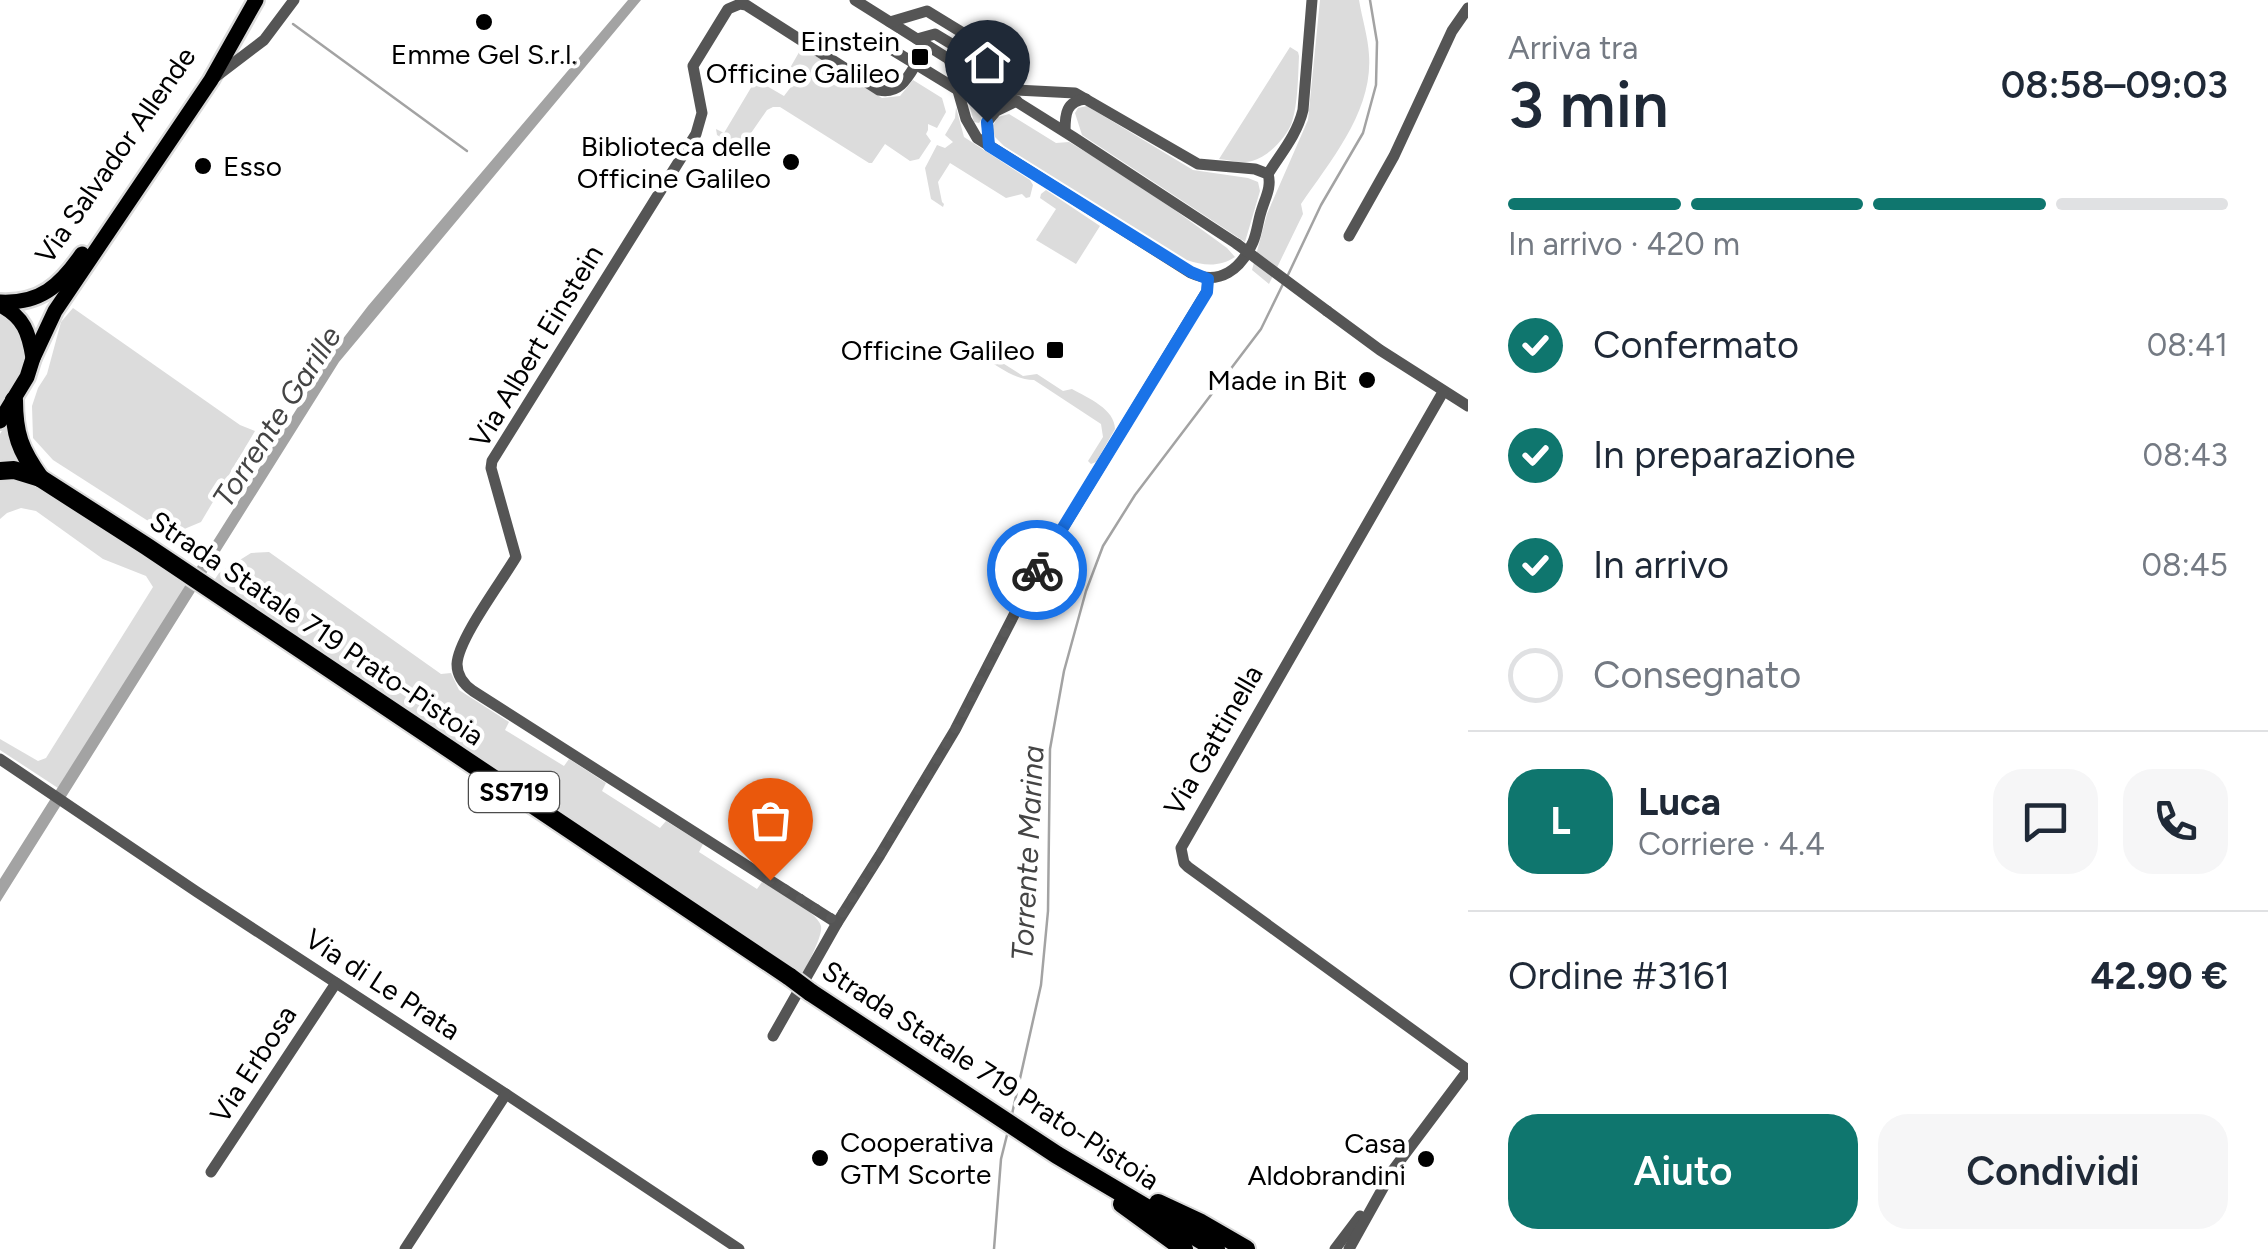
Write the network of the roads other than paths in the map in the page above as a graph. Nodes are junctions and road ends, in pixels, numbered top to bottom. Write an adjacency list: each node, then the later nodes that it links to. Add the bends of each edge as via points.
1 (246, 0): 24 (main road, Via Salvador Allende, via 74,265 46,293)
2 (256, 0): 14 (main road, Via Salvador Allende)
3 (294, 0): 14 (street, Via Salvador Allende, via 264,40)
4 (856, 0): 7 (street)
5 (1312, 0): 21 (street, via 1299,126)
6 (1468, 8): 22 (street)
7 (890, 22): 8 (street); 11 (street, via 927,11 976,41)
8 (917, 39): 10 (street); 11 (street, via 935,34)
9 (886, 46): 12 (street)
10 (949, 59): 13 (street); 16 (street)
11 (978, 60): 13 (street)
12 (916, 64): 16 (street); 33 (street, Via Albert Einstein, via 898,88 879,90 746,5 728,9 693,66 702,113 696,134 492,461 516,557 461,646 457,664 466,686)
13 (980, 78): 15 (street)
14 (211, 80): 25 (main road, Via Salvador Allende, via 55,310)
15 (997, 89): 17 (street); 18 (street)
16 (958, 90): 20 (street, via 968,126)
17 (1088, 99): 19 (street, via 1069,105); 21 (street, via 1198,164)
18 (1016, 102): 19 (street); 20 (street, via 987,122)
19 (1065, 132): 26 (street, bridge, via 1237,244)
20 (989, 146): 23 (street)
21 (1268, 174): 23 (street, via 1252,244 1230,271)
22 (1349, 236)
23 (1208, 279): 33 (street, via 1207,292 1035,574 950,739)
24 (0, 303): 25 (main road, Via Salvador Allende, via 22,321)
25 (32, 358): 27 (main road, Via Salvador Allende)
26 (1443, 392): 28 (street); 36 (street, Via Gattinella, via 1182,848 1188,867)
27 (14, 400): 29 (main road, Via Salvador Allende); 31 (highway, SS719, via 23,455)
28 (1468, 406)
29 (0, 421)
30 (0, 471): 31 (highway, SS719)
31 (40, 478): 38 (highway, Strada Statale 719 Prato-Pistoia / SS719, bridge)
32 (0, 759): 34 (street, Via di Le Prata)
33 (837, 922): 35 (street)
34 (336, 983): 37 (street, Via di Le Prata); 39 (street, Via Erbosa)
35 (773, 1036)
36 (1468, 1070): 40 (street)
37 (506, 1094): 42 (street); 43 (street, Via di Le Prata)
38 (1060, 1156): 44 (highway); 45 (highway, Strada Statale 719 Prato-Pistoia / SS719); 46 (highway)
39 (212, 1172)
40 (1384, 1184): 41 (street); 47 (street)
41 (1349, 1248)
42 (406, 1249)
43 (739, 1249)
44 (1184, 1249)
45 (1216, 1249)
46 (1246, 1249)
47 (1335, 1249)

